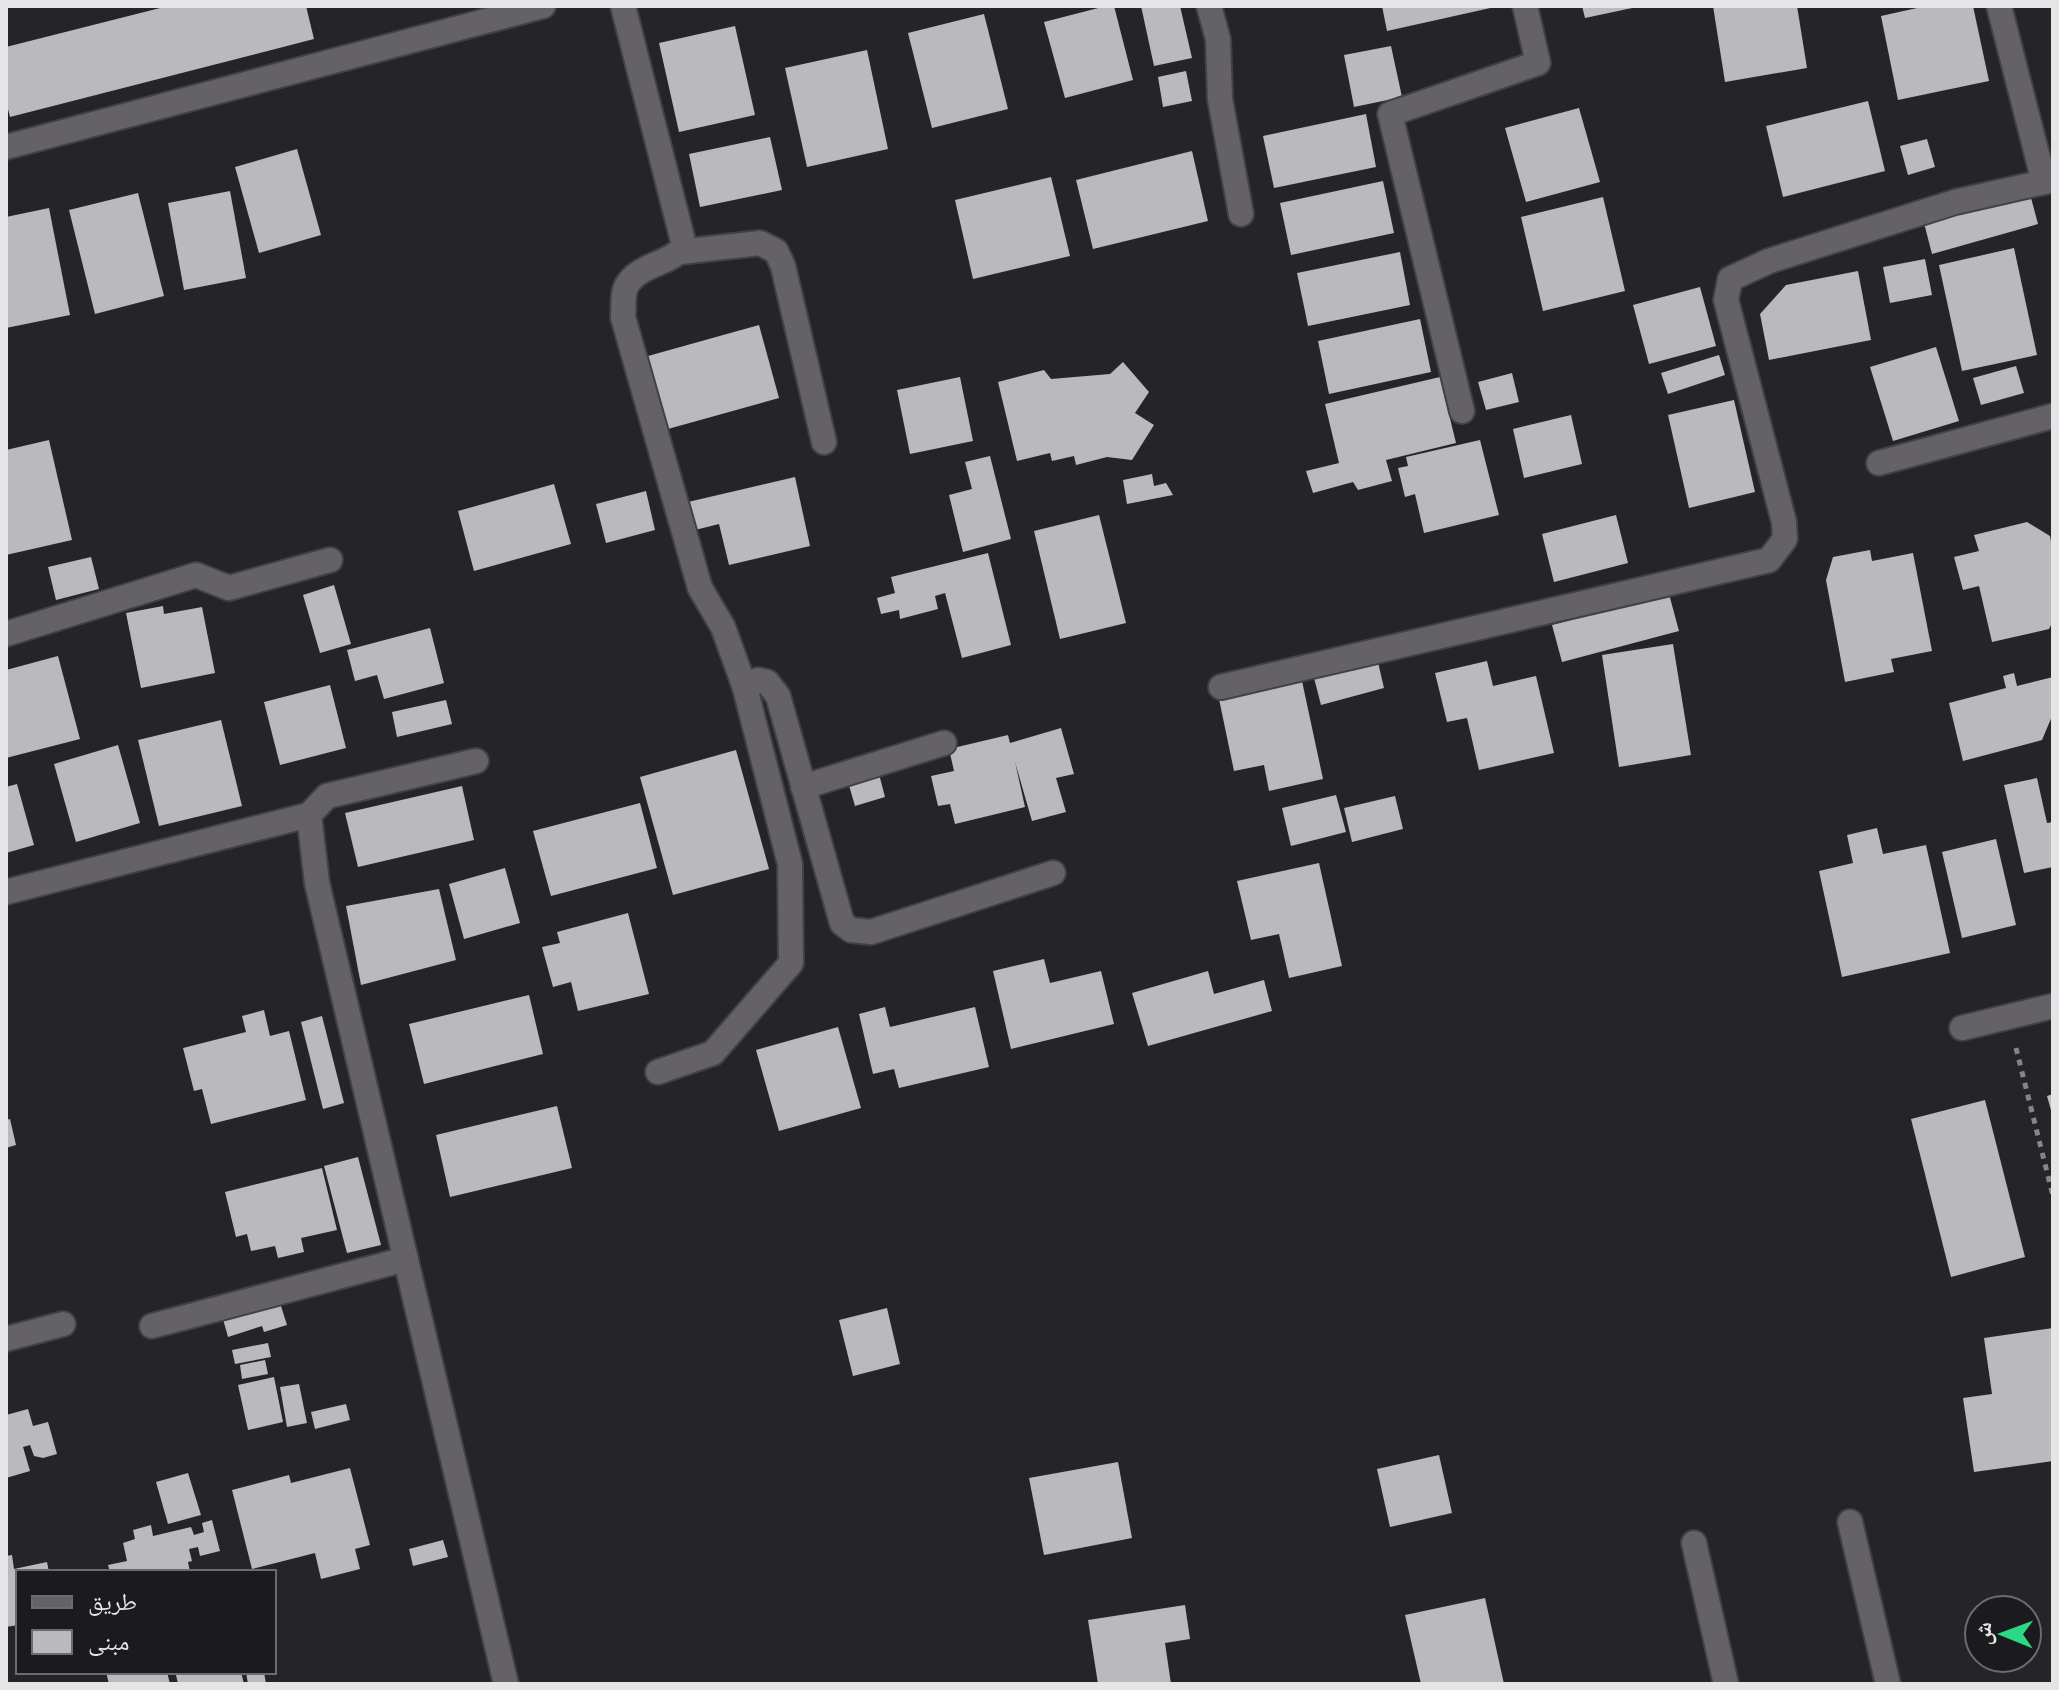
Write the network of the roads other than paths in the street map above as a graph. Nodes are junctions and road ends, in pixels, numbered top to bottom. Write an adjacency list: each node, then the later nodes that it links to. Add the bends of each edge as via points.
1 (543, 6): 6 (street)
2 (623, 6): 9 (street, via 684,237)
3 (1209, 6): 8 (street)
4 (1525, 6): 10 (street, via 1538,63 1390,114)
5 (1999, 6): 7 (street)
6 (6, 147)
7 (2048, 181): 16 (street, via 1940,207 1769,261 1730,279 1726,300 1784,522 1785,539 1769,560)
8 (1241, 214)
9 (680, 252): 12 (street, via 760,243 776,251); 17 (street, via 644,269 626,286 623,317 700,588 723,627)
10 (1462, 411)
11 (2053, 416): 13 (street)
12 (824, 442)
13 (1879, 463)
14 (330, 560): 15 (street, via 229,588 196,575)
15 (6, 634)
16 (1221, 687)
17 (745, 688): 20 (street, via 758,680 767,682 778,696); 26 (street, via 790,864 791,963 713,1053)
18 (944, 743): 20 (street)
19 (476, 761): 21 (street, via 327,796)
20 (803, 787): 22 (street, via 842,923 851,930 871,932)
21 (309, 815): 23 (street); 27 (street, via 317,883)
22 (1053, 873)
23 (6, 892)
24 (2053, 1006): 25 (street)
25 (1962, 1028)
26 (658, 1072)
27 (406, 1259): 29 (street); 33 (street)
28 (63, 1324): 30 (street)
29 (152, 1326)
30 (6, 1339)
31 (1850, 1522): 35 (street)
32 (1694, 1543): 34 (street)
33 (506, 1684)
34 (1726, 1684)
35 (1888, 1684)

